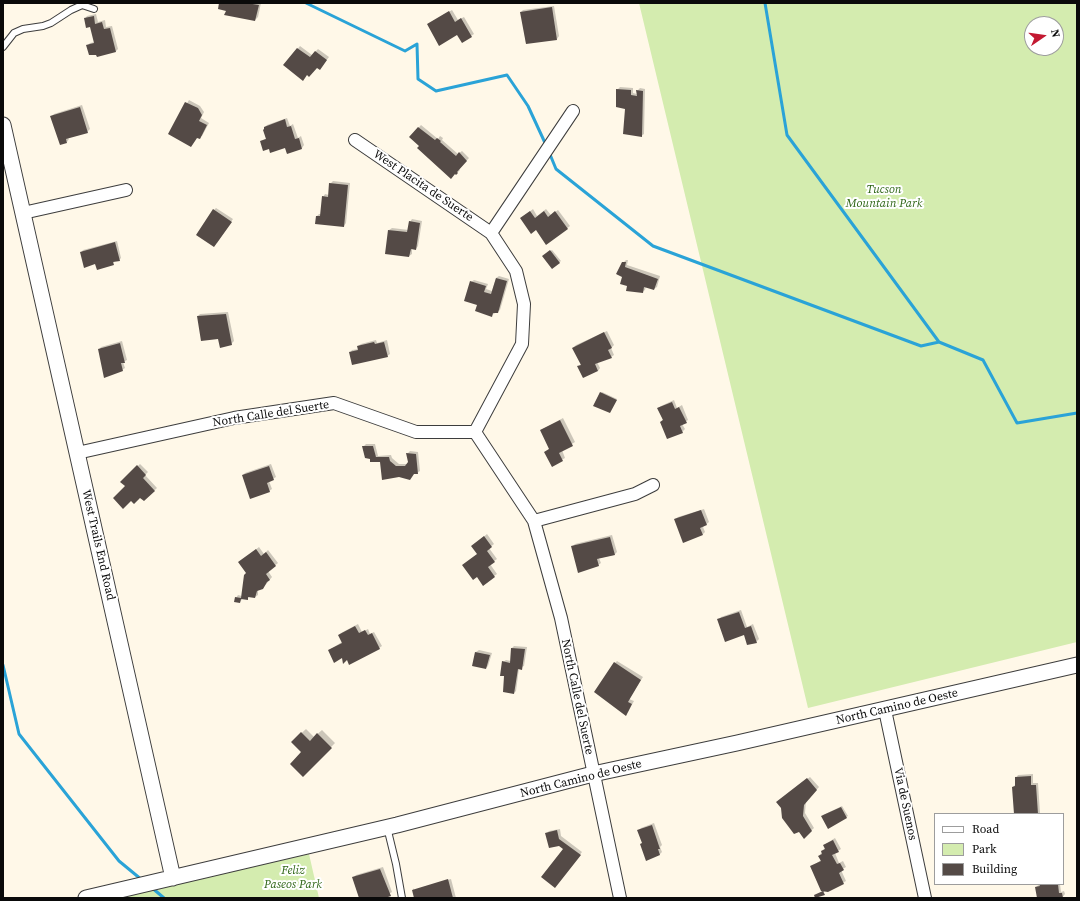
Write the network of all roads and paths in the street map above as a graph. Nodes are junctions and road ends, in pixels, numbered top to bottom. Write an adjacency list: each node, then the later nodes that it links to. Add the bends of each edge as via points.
1 (94, 9): 2 (lane, via 82,6 51,23 23,29 14,33)
2 (3, 47)
3 (573, 111): 8 (street)
4 (3, 125): 7 (street, West Trails End Road)
5 (355, 140): 8 (street, West Placita de Suerte)
6 (126, 190): 7 (street)
7 (23, 213): 10 (street, West Trails End Road)
8 (491, 233): 9 (street, West Placita de Suerte, via 516,271 524,304 522,344)
9 (475, 432): 10 (street, North Calle del Suerte, via 416,432 334,403 234,418); 12 (street, North Calle del Suerte)
10 (77, 453): 17 (street, West Trails End Road)
11 (653, 485): 12 (street, via 635,494)
12 (534, 521): 15 (street, North Calle del Suerte, via 561,618)
13 (1077, 665): 14 (street, North Camino de Oeste)
14 (885, 710): 15 (street, North Camino de Oeste); 21 (street, Via de Suenos)
15 (593, 774): 16 (street, North Camino de Oeste); 20 (street, North Calle del Suerte)
16 (387, 827): 17 (street, North Camino de Oeste); 19 (lane)
17 (173, 878): 18 (street, North Camino de Oeste)
18 (86, 898)
19 (402, 898)
20 (620, 898)
21 (925, 898)

